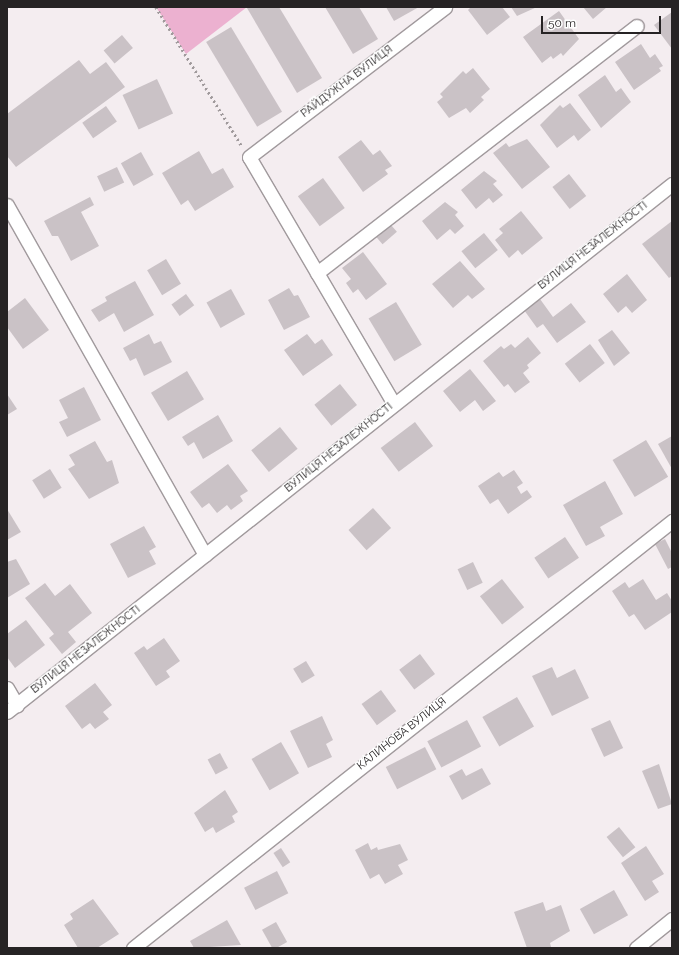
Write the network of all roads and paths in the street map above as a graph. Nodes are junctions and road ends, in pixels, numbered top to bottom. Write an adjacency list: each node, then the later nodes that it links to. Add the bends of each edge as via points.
1 (156, 7): 4 (path)
2 (445, 7): 4 (street, РАЙДУЖНА ВУЛИЦЯ)
3 (637, 26): 7 (street)
4 (249, 157): 7 (street)
5 (672, 184): 8 (street, ВУЛИЦЯ НЕЗАЛЕЖНОСТІ)
6 (7, 205): 10 (street)
7 (317, 273): 8 (street)
8 (394, 404): 10 (street, ВУЛИЦЯ НЕЗАЛЕЖНОСТІ)
9 (672, 521): 14 (street, КАЛИНОВА ВУЛИЦЯ)
10 (205, 555): 12 (street, ВУЛИЦЯ НЕЗАЛЕЖНОСТІ)
11 (7, 688): 12 (street)
12 (12, 708)
13 (672, 919): 15 (street)
14 (133, 948)
15 (636, 948)

